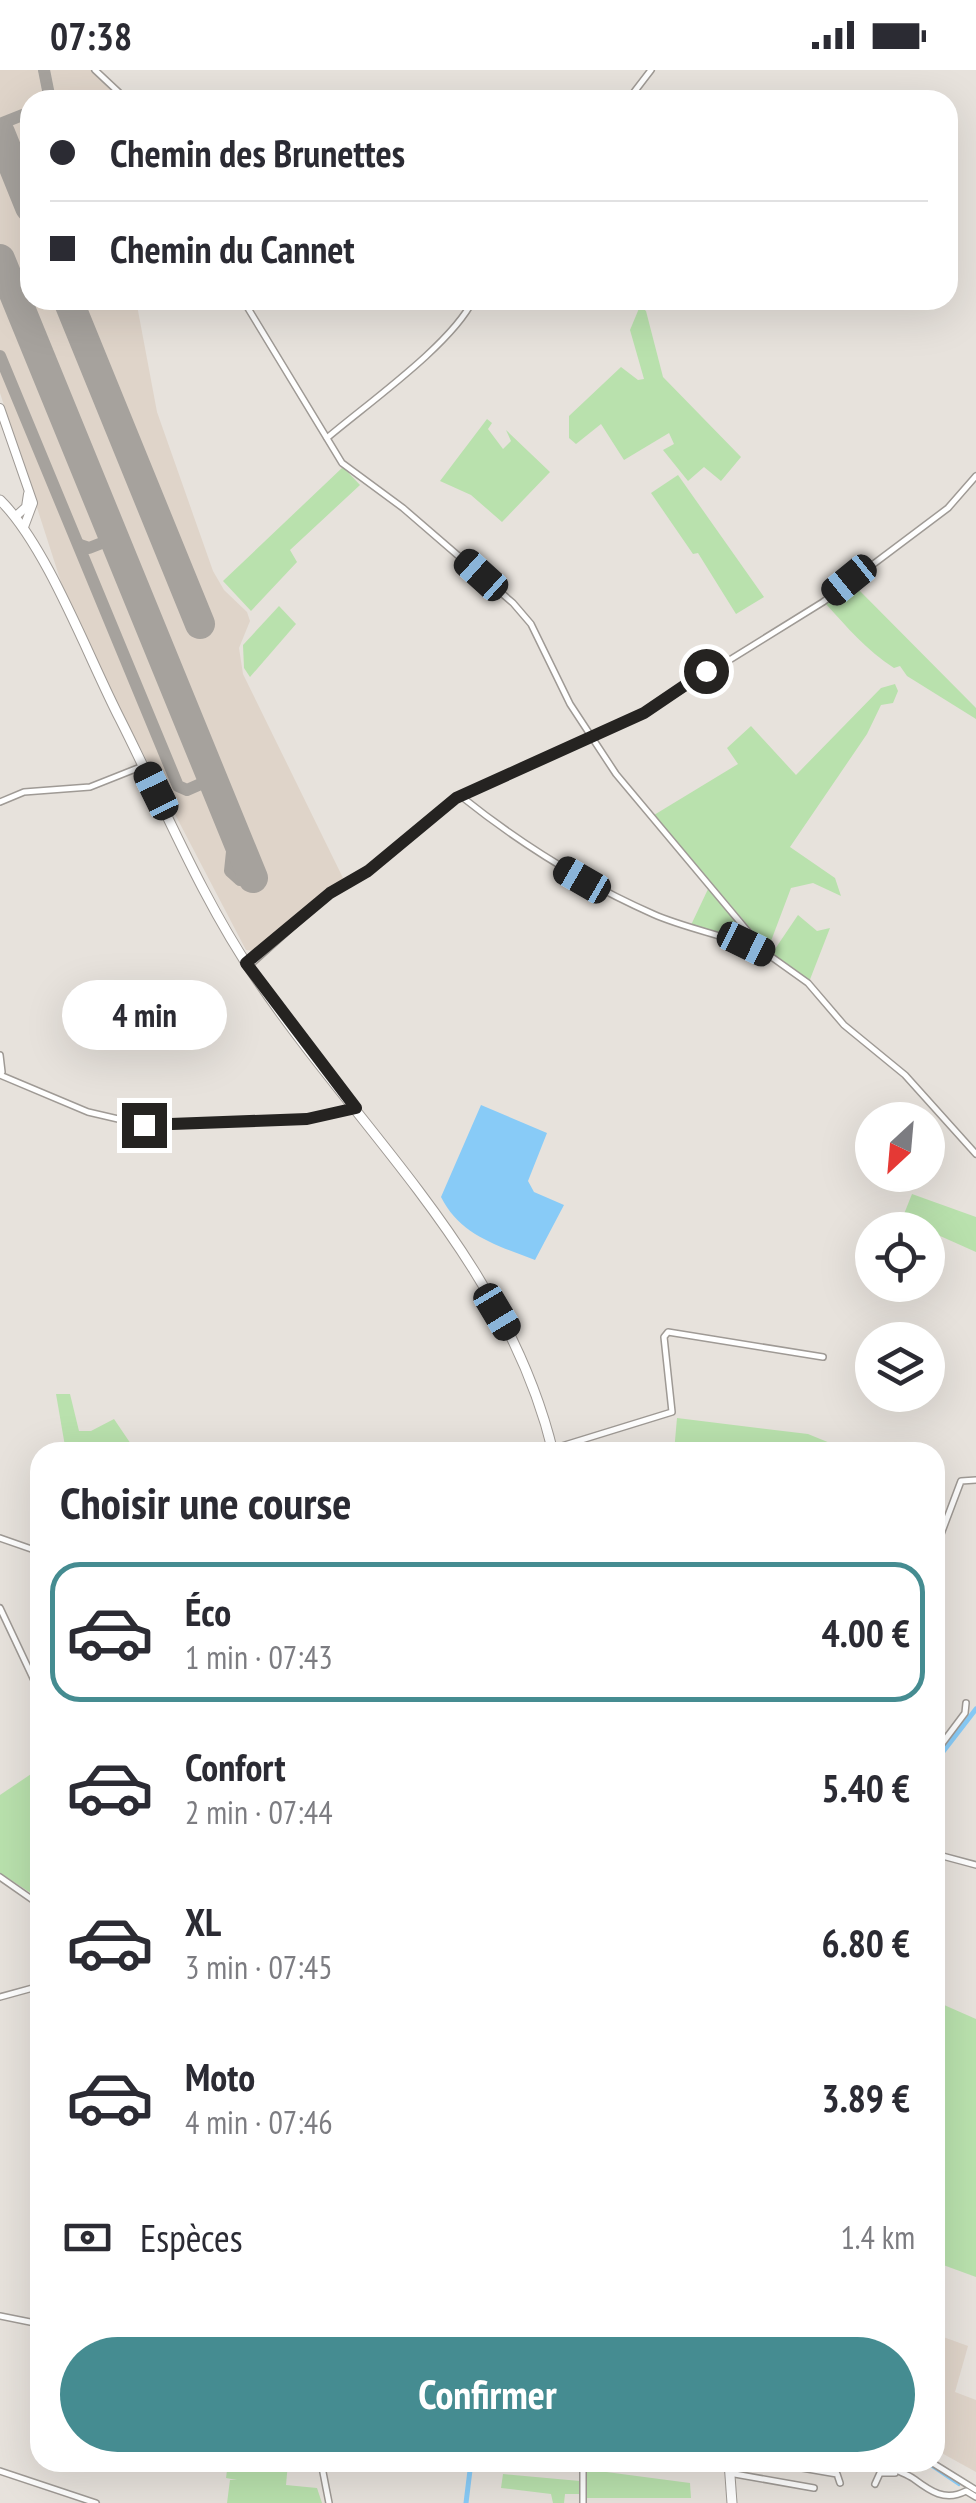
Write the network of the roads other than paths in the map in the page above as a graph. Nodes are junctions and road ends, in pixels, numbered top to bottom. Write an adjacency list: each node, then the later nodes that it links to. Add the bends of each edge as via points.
1 (96, 70): 3 (street)
2 (651, 70): 4 (street)
3 (117, 90)
4 (636, 90)
5 (250, 310): 8 (street)
6 (466, 310): 8 (street)
7 (0, 408): 10 (street)
8 (326, 440): 14 (street, via 356,476 403,508 522,614)
9 (976, 476): 14 (street, via 948,508 823,602 644,713)
10 (28, 492): 12 (street); 13 (street, via 33,509)
11 (0, 500): 12 (main road)
12 (16, 516): 13 (main road)
13 (24, 527): 15 (main road)
14 (591, 736): 16 (street); 19 (street)
15 (143, 766): 17 (street, via 90,787 24,792); 18 (main road)
16 (462, 797): 19 (street, via 582,880 657,916); 20 (street)
17 (0, 802)
18 (239, 951): 20 (street); 21 (main road)
19 (766, 954): 25 (street, via 808,983)
20 (258, 955): 21 (street)
21 (247, 965): 24 (main road)
22 (0, 1055): 23 (street)
23 (1, 1074): 24 (street, via 88,1112 144,1125 307,1119)
24 (356, 1108): 27 (main road, via 427,1198 527,1364)
25 (976, 1154)
26 (823, 1357): 28 (street, via 668,1332 672,1412)
27 (550, 1442)
28 (580, 1442)
29 (976, 1480): 30 (street, via 962,1479)
30 (945, 1524)
31 (0, 1538): 32 (street)
32 (30, 1548)
33 (0, 1608): 34 (street)
34 (30, 1672)
35 (966, 1703): 36 (street)
36 (945, 1740)
37 (945, 1857): 38 (street)
38 (976, 1866)
39 (0, 1877): 40 (street)
40 (30, 1898)
41 (30, 1989): 42 (street)
42 (0, 1997)
43 (0, 2316): 44 (street)
44 (30, 2322)
45 (0, 2471): 58 (street)
46 (323, 2472): 59 (street)
47 (583, 2472): 60 (street)
48 (729, 2472): 61 (main road)
49 (746, 2472): 55 (street)
50 (826, 2472): 53 (street, via 838,2474)
51 (945, 2472): 56 (street)
52 (896, 2473): 54 (street, via 880,2473); 57 (street)
53 (840, 2483)
54 (876, 2484)
55 (814, 2488)
56 (976, 2493): 57 (street, via 966,2491)
57 (957, 2500)
58 (96, 2503)
59 (329, 2503)
60 (583, 2503)
61 (732, 2503)

